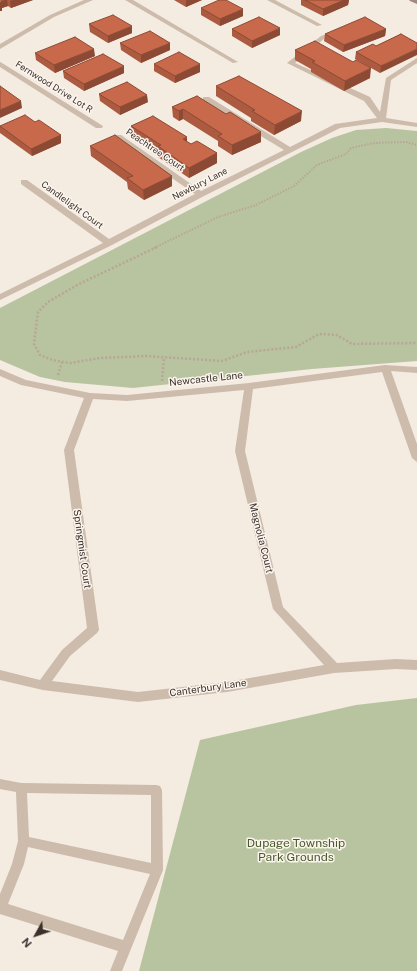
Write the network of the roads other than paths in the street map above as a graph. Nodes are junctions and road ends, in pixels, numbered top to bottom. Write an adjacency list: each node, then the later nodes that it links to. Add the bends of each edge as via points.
1 (90, 0): 8 (street, via 52,16)
2 (128, 0): 10 (street)
3 (270, 0): 6 (street)
4 (412, 0): 5 (street)
5 (417, 2)
6 (319, 25)
7 (342, 29): 13 (street, via 323,37 290,63 367,99)
8 (1, 46)
9 (417, 60): 13 (street, via 388,79)
10 (234, 62)
11 (0, 64): 15 (street, Fernwood Drive Lot R)
12 (206, 99): 17 (street)
13 (382, 120): 14 (street, Newbury Lane); 17 (street, Newbury Lane, via 338,126)
14 (417, 125)
15 (99, 126)
16 (118, 136): 19 (street, Peachtree Court)
17 (290, 150): 19 (street, Newbury Lane)
18 (24, 182): 20 (street, Candlelight Court)
19 (201, 194): 20 (street, Newbury Lane)
20 (108, 243): 21 (street, Newbury Lane)
21 (2, 294)
22 (384, 368): 23 (street, Newcastle Lane); 25 (street, Newcastle Lane); 27 (street)
23 (417, 370)
24 (0, 372): 26 (street, Newcastle Lane, via 24,383)
25 (249, 386): 26 (street, Newcastle Lane, via 127,398); 29 (street, Magnolia Court, via 240,451 278,610)
26 (90, 396): 31 (street, Springmist Court, via 69,450 94,630 66,653)
27 (417, 458)
28 (417, 665): 29 (street, Canterbury Lane)
29 (334, 668): 31 (street, Canterbury Lane, via 227,687 138,697)
30 (0, 676): 31 (street, Canterbury Lane)
31 (43, 685)
32 (0, 784): 33 (lane)
33 (21, 788): 34 (lane); 35 (lane, via 156,790)
34 (24, 841): 35 (lane); 36 (lane, via 18,864)
35 (158, 870): 37 (lane)
36 (0, 907): 37 (lane)
37 (126, 947): 38 (lane)
38 (116, 971)

